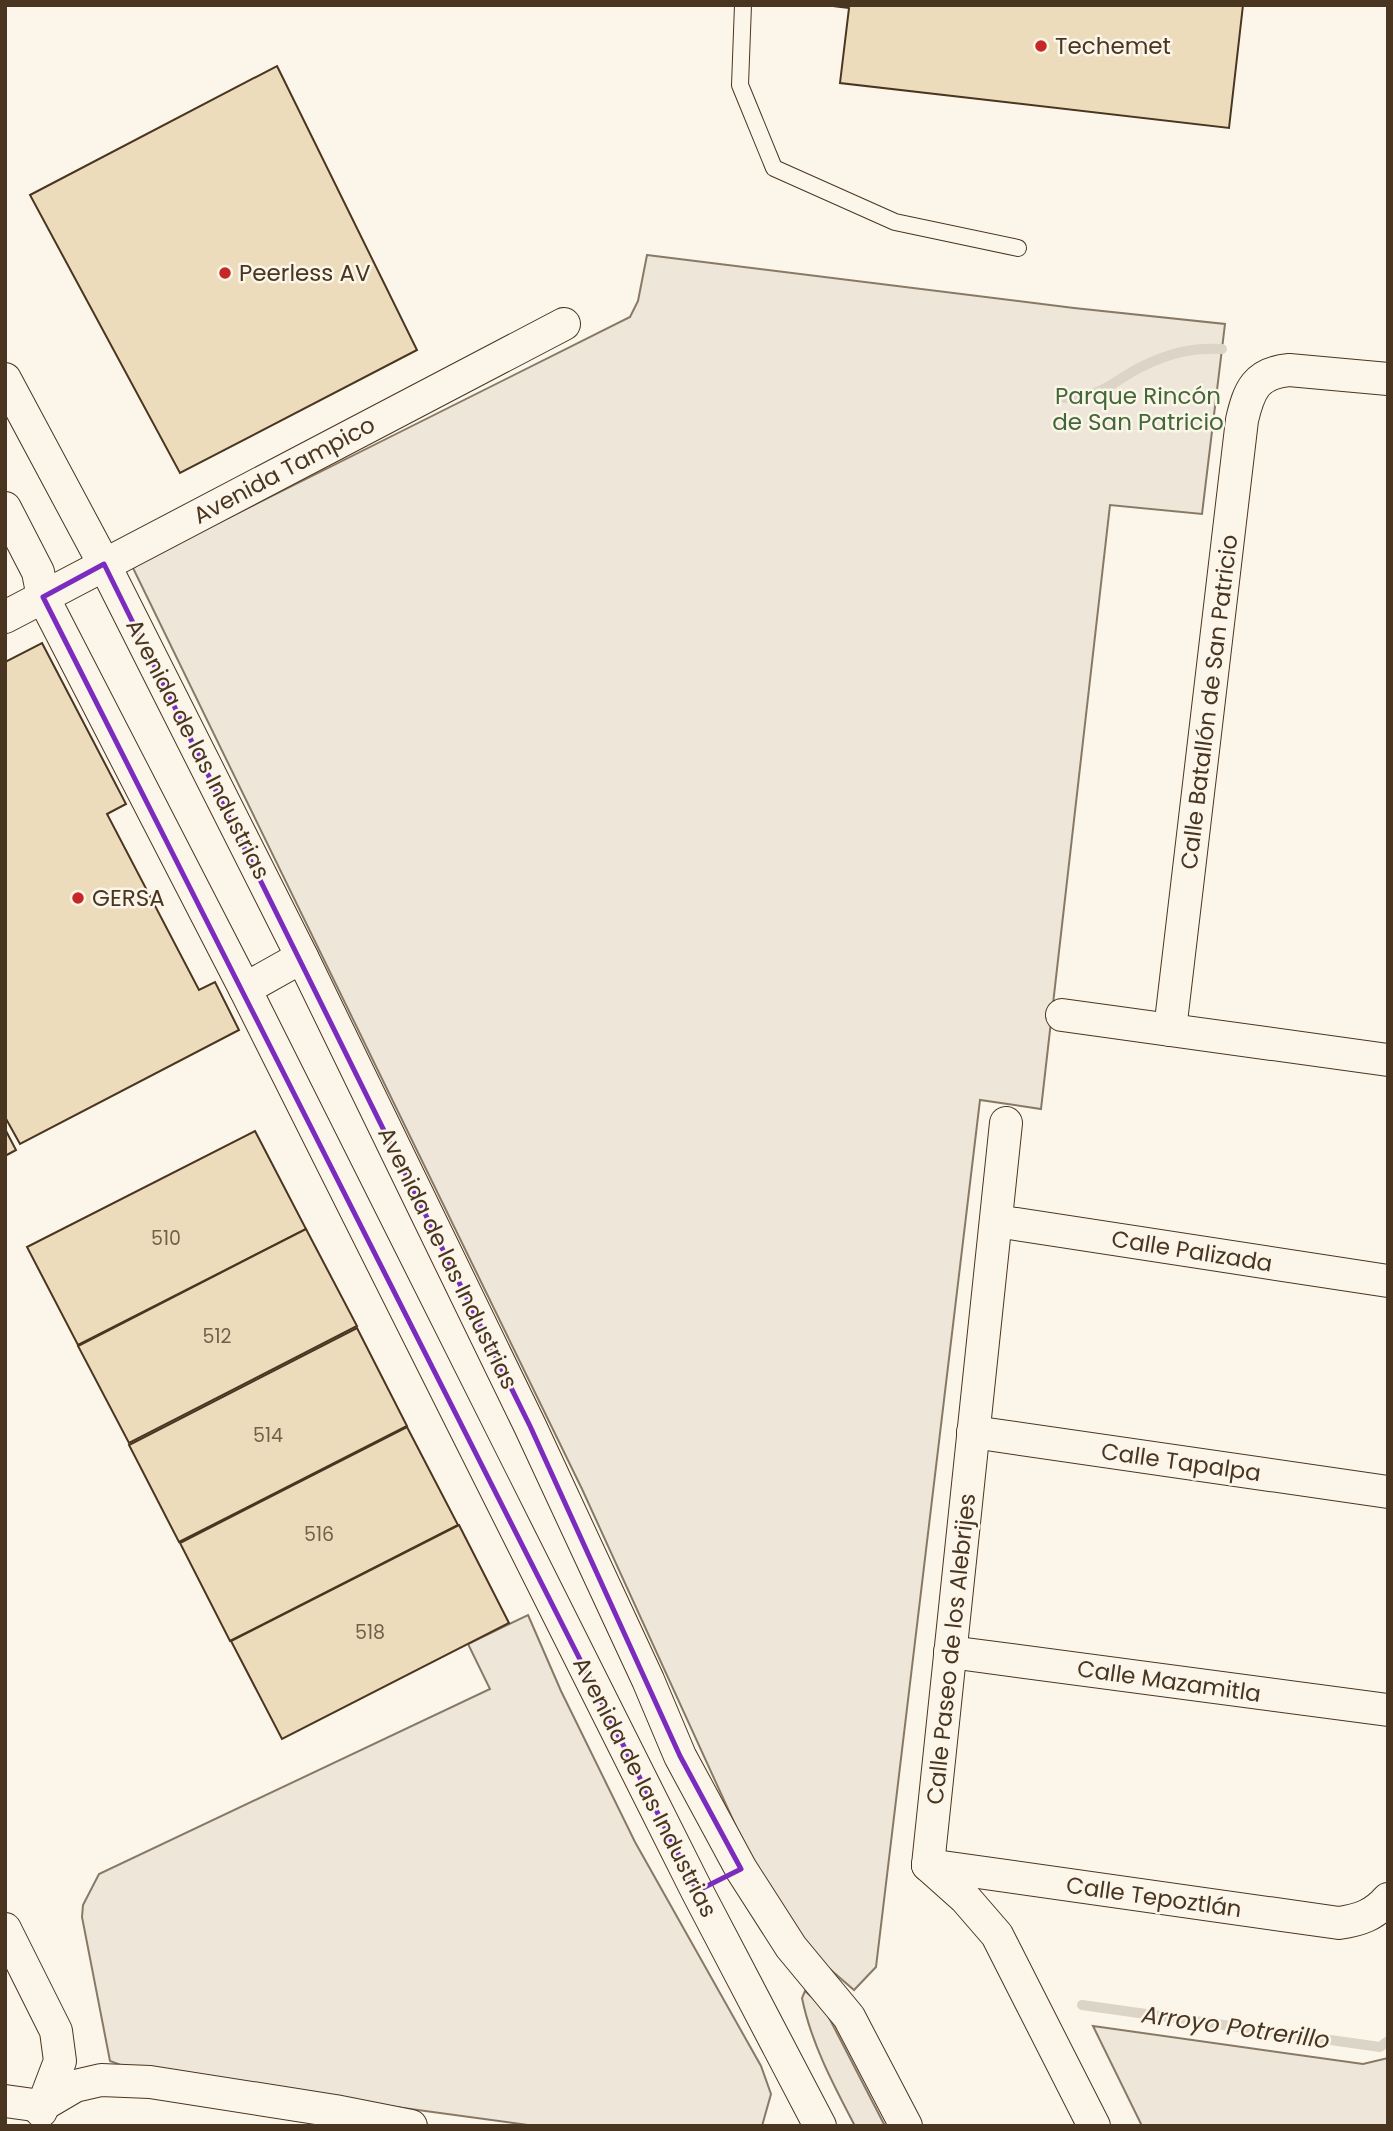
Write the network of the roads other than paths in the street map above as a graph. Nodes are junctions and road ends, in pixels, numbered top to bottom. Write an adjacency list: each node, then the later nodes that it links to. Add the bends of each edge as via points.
1 (743, 5): 2 (lane, via 740,85 774,169 895,222)
2 (1018, 248)
3 (564, 324): 7 (street, Avenida Tampico)
4 (5, 379): 7 (street, Avenida de las Industrias)
5 (1388, 379): 13 (street, Calle Batallón de San Patricio, via 1278,371 1260,379 1249,395 1242,420)
6 (5, 508): 8 (street, Avenida de las Industrias, via 38,572)
7 (104, 564): 8 (street, Avenida Tampico); 10 (street, Avenida de las Industrias)
8 (43, 597): 9 (street, Avenida Tampico); 11 (street, Avenida de las Industrias)
9 (5, 617)
10 (302, 957): 11 (street); 23 (street, Avenida de las Industrias, via 530,1426 680,1756)
11 (245, 989): 24 (street, Avenida de las Industrias)
12 (1062, 1015): 13 (street)
13 (1170, 1030): 14 (street)
14 (1388, 1060)
15 (1006, 1123): 16 (street, Calle Paseo de los Alebrijes)
16 (996, 1221): 17 (street, Calle Palizada); 18 (street, Calle Paseo de los Alebrijes)
17 (1388, 1281)
18 (973, 1432): 19 (street, Calle Tapalpa); 20 (street, Calle Paseo de los Alebrijes)
19 (1388, 1492)
20 (950, 1652): 21 (street, Calle Mazamitla); 22 (street, Calle Paseo de los Alebrijes)
21 (1388, 1710)
22 (928, 1865): 25 (street, Calle Tepoztlán, via 1339,1923 1356,1921); 32 (street, via 997,1935)
23 (741, 1869): 24 (street); 31 (street, Avenida de las Industrias, via 791,1947 849,2017)
24 (697, 1891): 29 (street, Avenida de las Industrias)
25 (1383, 1905)
26 (5, 1929): 28 (street, via 56,2031 60,2061)
27 (5, 2102): 28 (street)
28 (40, 2116): 30 (street, via 75,2086 101,2080 150,2082)
29 (809, 2117)
30 (411, 2126)
31 (906, 2126)
32 (1094, 2126)

